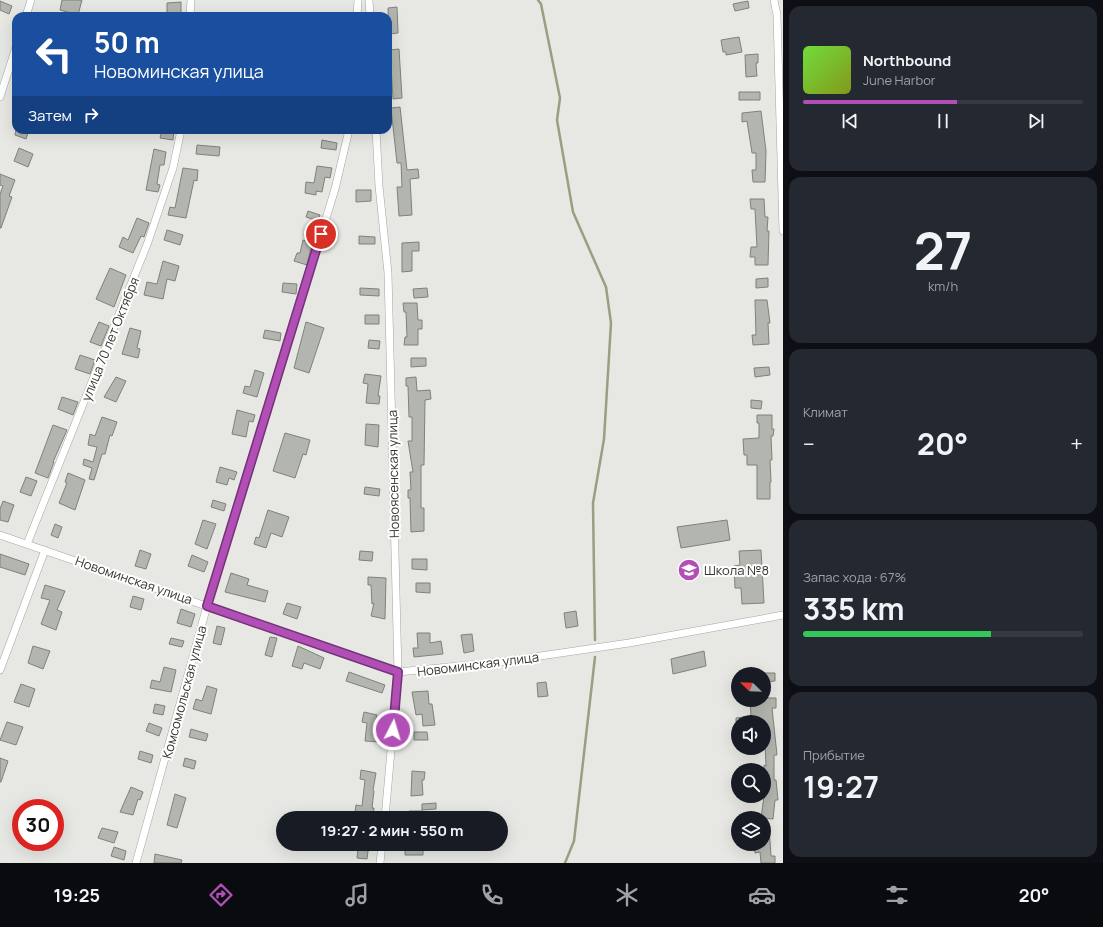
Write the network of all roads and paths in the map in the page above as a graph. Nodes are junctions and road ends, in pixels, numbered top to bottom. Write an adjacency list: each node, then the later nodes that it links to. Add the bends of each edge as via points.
1 (31, 0): 6 (street)
2 (191, 0): 7 (street)
3 (358, 0): 8 (street)
4 (369, 0): 9 (street)
5 (774, 0): 15 (street, via 777,15)
6 (27, 12)
7 (190, 12)
8 (357, 12)
9 (370, 12)
10 (12, 60): 11 (street)
11 (0, 97)
12 (180, 134): 17 (street, улица 70 лет Октября, via 174,168 148,242)
13 (348, 134): 19 (street, Комсомольская улица, via 335,189)
14 (376, 134): 22 (street, Новоясенская улица, via 388,273)
15 (783, 232)
16 (0, 535): 17 (street, Новоминская улица)
17 (28, 544): 18 (street, Новоминская улица)
18 (45, 550): 19 (street, Новоминская улица); 21 (street)
19 (207, 606): 22 (street, Новоминская улица); 25 (street, Комсомольская улица)
20 (783, 615): 22 (street, Новоминская улица, via 629,643 507,661)
21 (0, 670)
22 (398, 672): 23 (street, Новоясенская улица)
23 (386, 811)
24 (381, 851): 26 (street)
25 (136, 863)
26 (380, 863)

